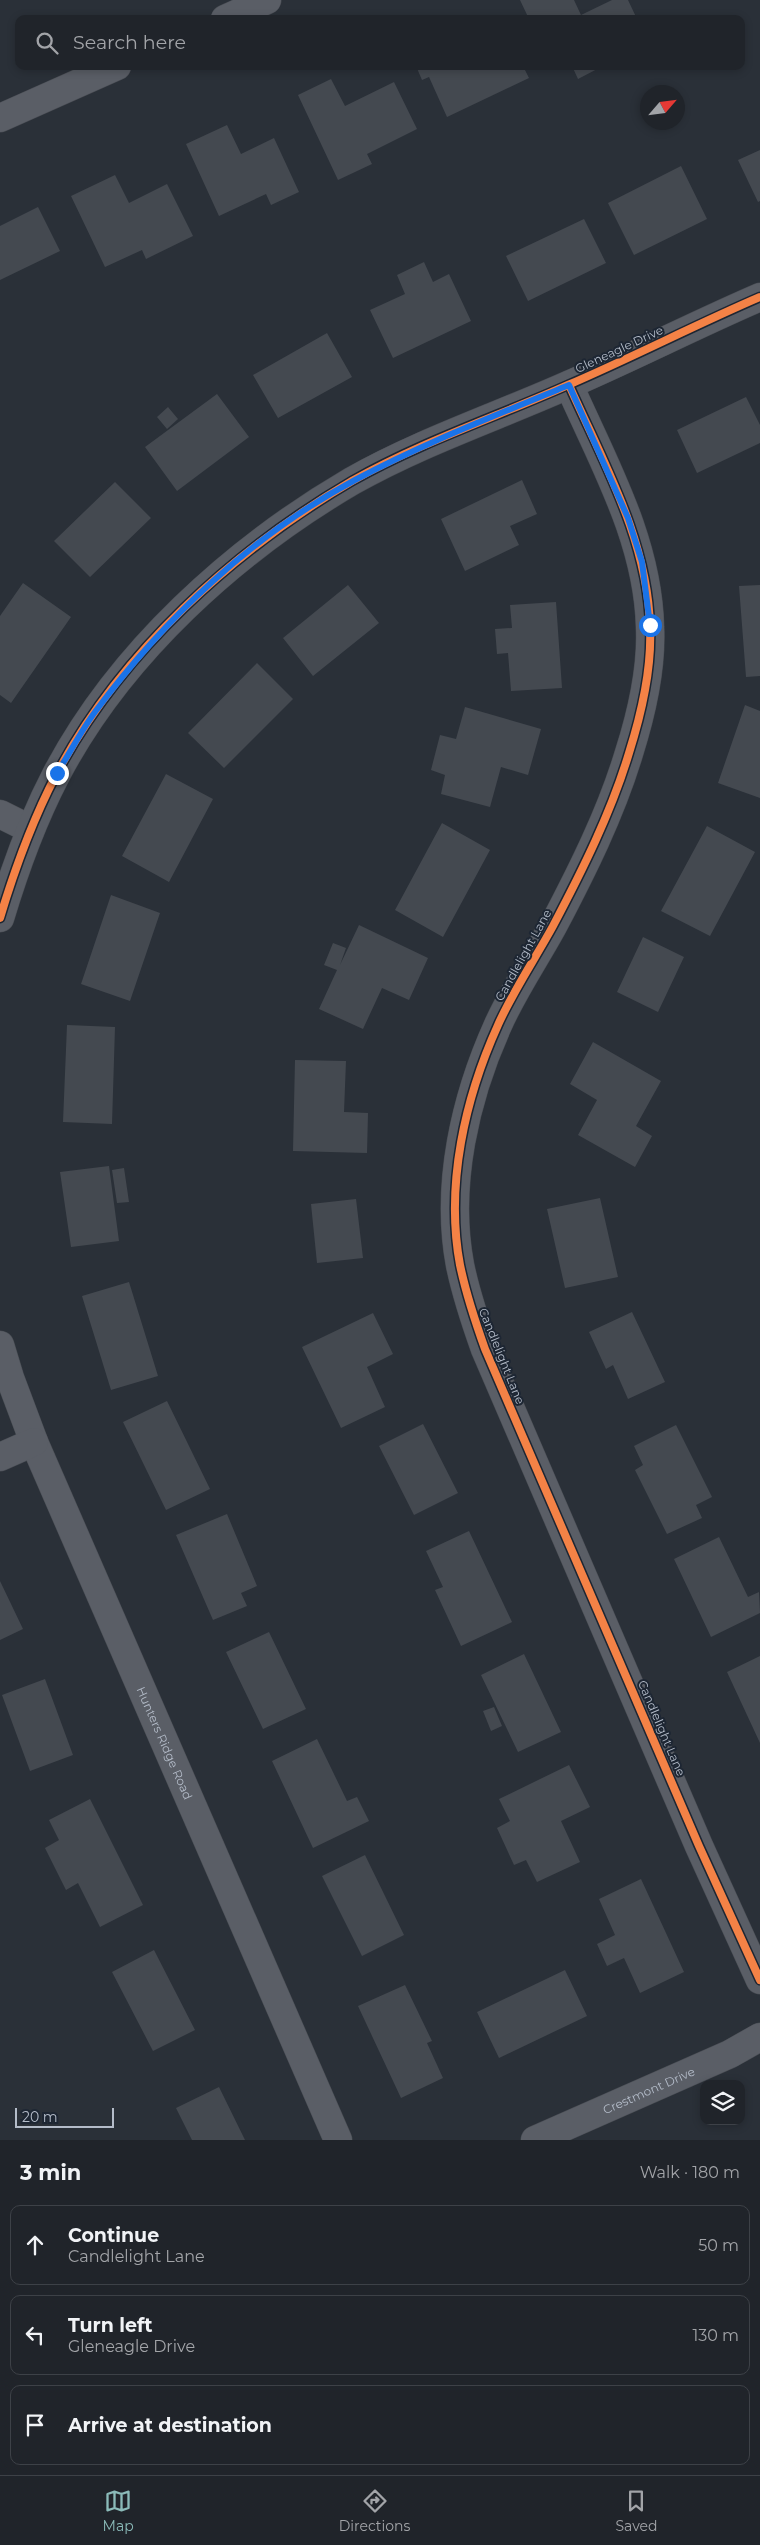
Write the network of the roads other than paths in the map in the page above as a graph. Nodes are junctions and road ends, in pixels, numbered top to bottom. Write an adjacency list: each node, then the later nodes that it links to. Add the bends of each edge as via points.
1 (267, 0): 2 (street)
2 (234, 15)
3 (108, 70): 4 (street)
4 (0, 118)
5 (760, 297): 6 (street, Gleneagle Drive)
6 (569, 385): 8 (street, Gleneagle Drive, via 431,442 354,480 292,519 234,563 186,606 94,713 57,773); 13 (street, Candlelight Lane, via 628,518 642,562 650,625 650,662 639,721 607,816 554,925 499,1023 478,1074 464,1127 454,1197 460,1263 485,1348)
7 (0, 814): 8 (street)
8 (30, 829): 9 (street)
9 (0, 918)
10 (0, 1344): 11 (street, Hunters Ridge Road)
11 (34, 1442): 12 (street); 15 (street, Hunters Ridge Road)
12 (0, 1457)
13 (760, 1980)
14 (760, 2037): 16 (street, Crestmont Drive, via 730,2054)
15 (338, 2140)
16 (535, 2140)

